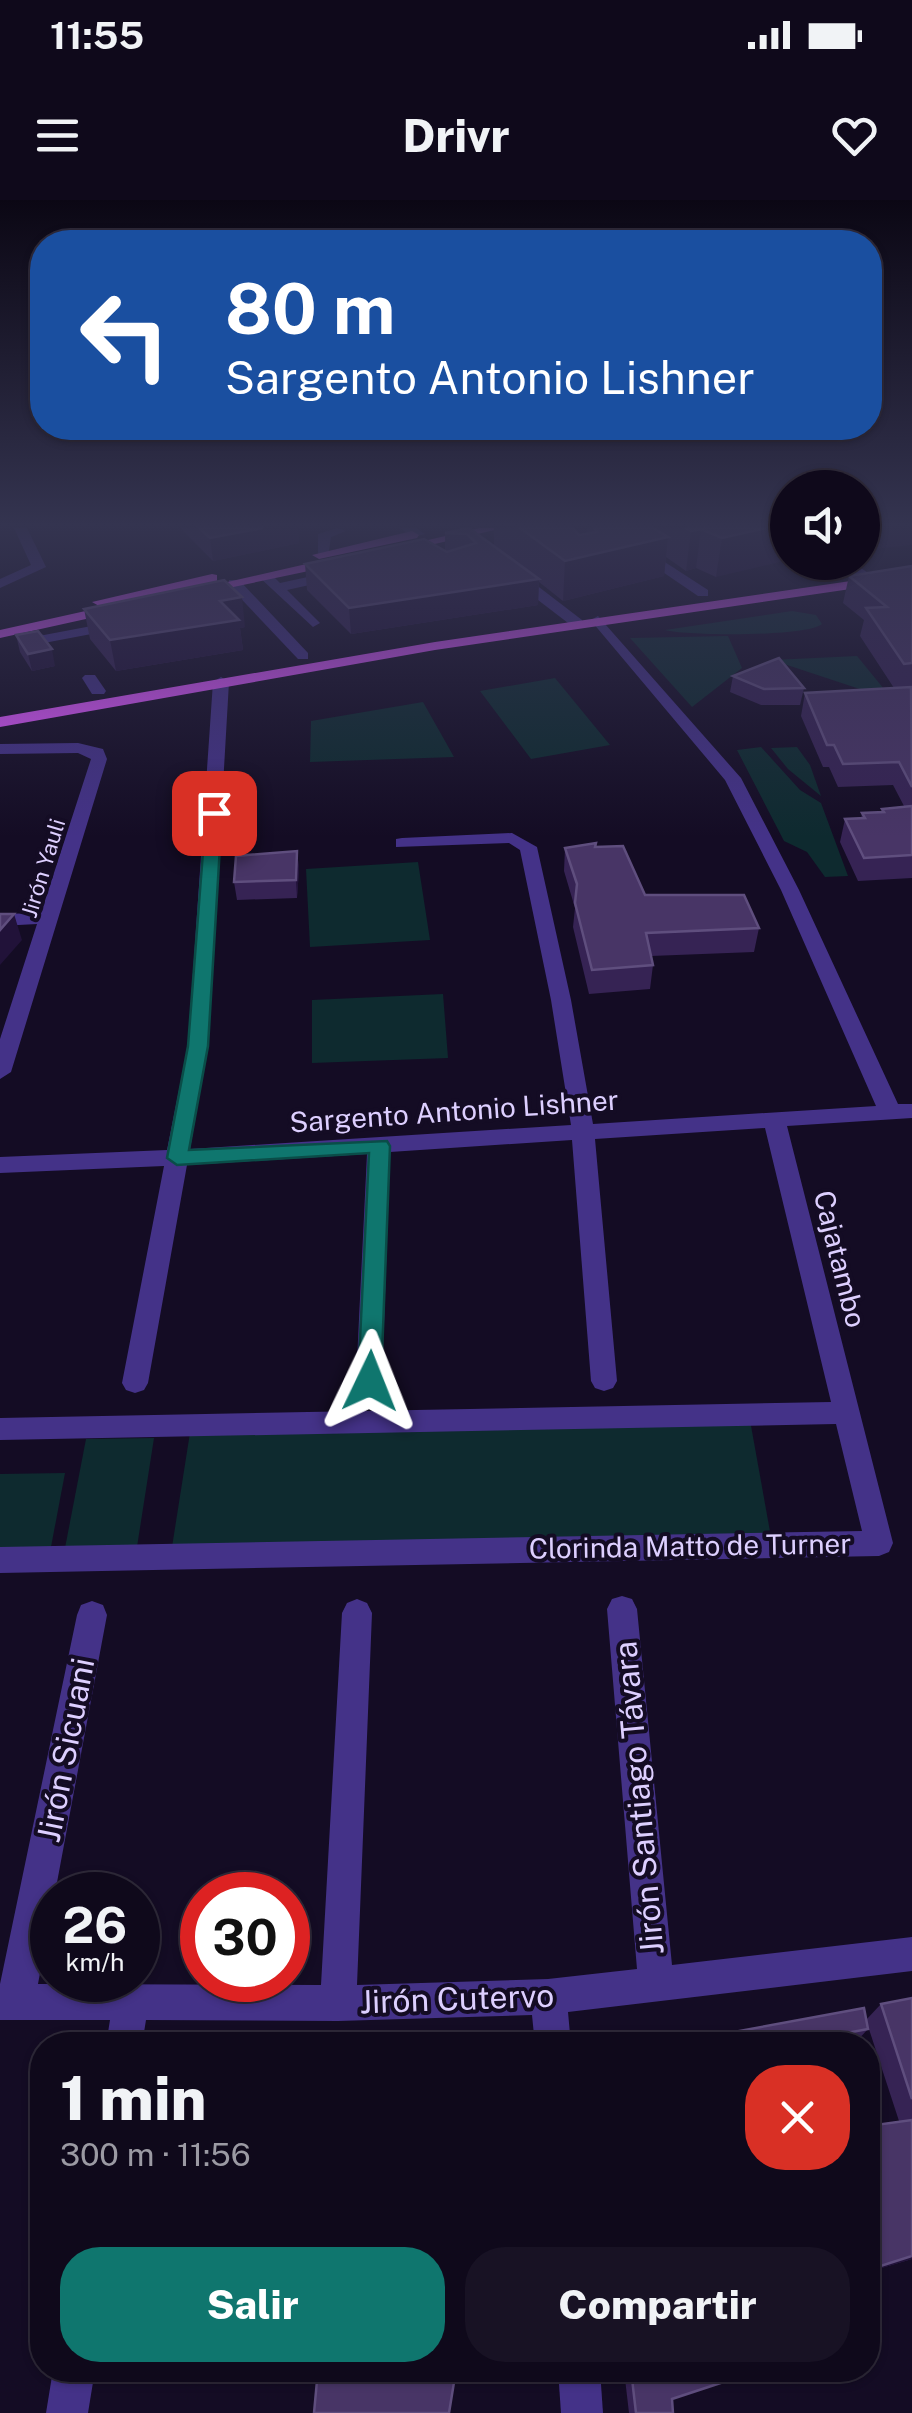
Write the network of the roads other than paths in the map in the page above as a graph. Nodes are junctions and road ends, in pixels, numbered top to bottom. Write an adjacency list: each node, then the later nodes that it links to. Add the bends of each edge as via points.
1 (13, 631): 2 (street, via 65,639)
2 (96, 631)
3 (280, 631): 7 (street)
4 (477, 631): 7 (main road)
5 (498, 631): 8 (main road)
6 (608, 631): 16 (street, via 733,778)
7 (303, 656): 9 (main road, via 94,685)
8 (221, 682): 10 (main road); 20 (street, via 198,1046)
9 (0, 708)
10 (0, 722)
11 (0, 749): 13 (street, Jirón Yauli, via 97,753)
12 (402, 844): 18 (street, via 512,838 528,847)
13 (51, 918): 14 (street); 15 (street, Jirón Yauli)
14 (0, 920)
15 (0, 1072)
16 (901, 1112): 17 (street, Sargento Antonio Lishner)
17 (774, 1119): 18 (street, Sargento Antonio Lishner); 25 (street, Cajatambo)
18 (583, 1133): 19 (street, Sargento Antonio Lishner); 23 (street)
19 (379, 1146): 20 (street, Sargento Antonio Lishner); 22 (street)
20 (177, 1158): 21 (street, Sargento Antonio Lishner); 24 (street)
21 (0, 1165)
22 (370, 1381)
23 (604, 1381)
24 (135, 1382)
25 (847, 1413): 26 (street); 27 (street, Clorinda Matto de Turner, via 879,1542)
26 (0, 1429)
27 (0, 1560)
28 (622, 1608): 32 (street, Jirón Santiago Távara)
29 (357, 1612): 36 (street)
30 (92, 1615): 34 (street, Jirón Sicuani)
31 (912, 1954): 32 (street, Jirón Cutervo)
32 (656, 1987): 33 (street, Jirón Cutervo)
33 (548, 1997): 36 (street, Jirón Cutervo); 38 (street)
34 (8, 2002): 35 (street, Jirón Cutervo)
35 (131, 2003): 36 (street, Jirón Cutervo); 37 (street)
36 (338, 2003)
37 (126, 2032)
38 (552, 2032)
39 (72, 2382): 41 (street)
40 (579, 2382): 42 (street)
41 (67, 2413)
42 (582, 2413)

